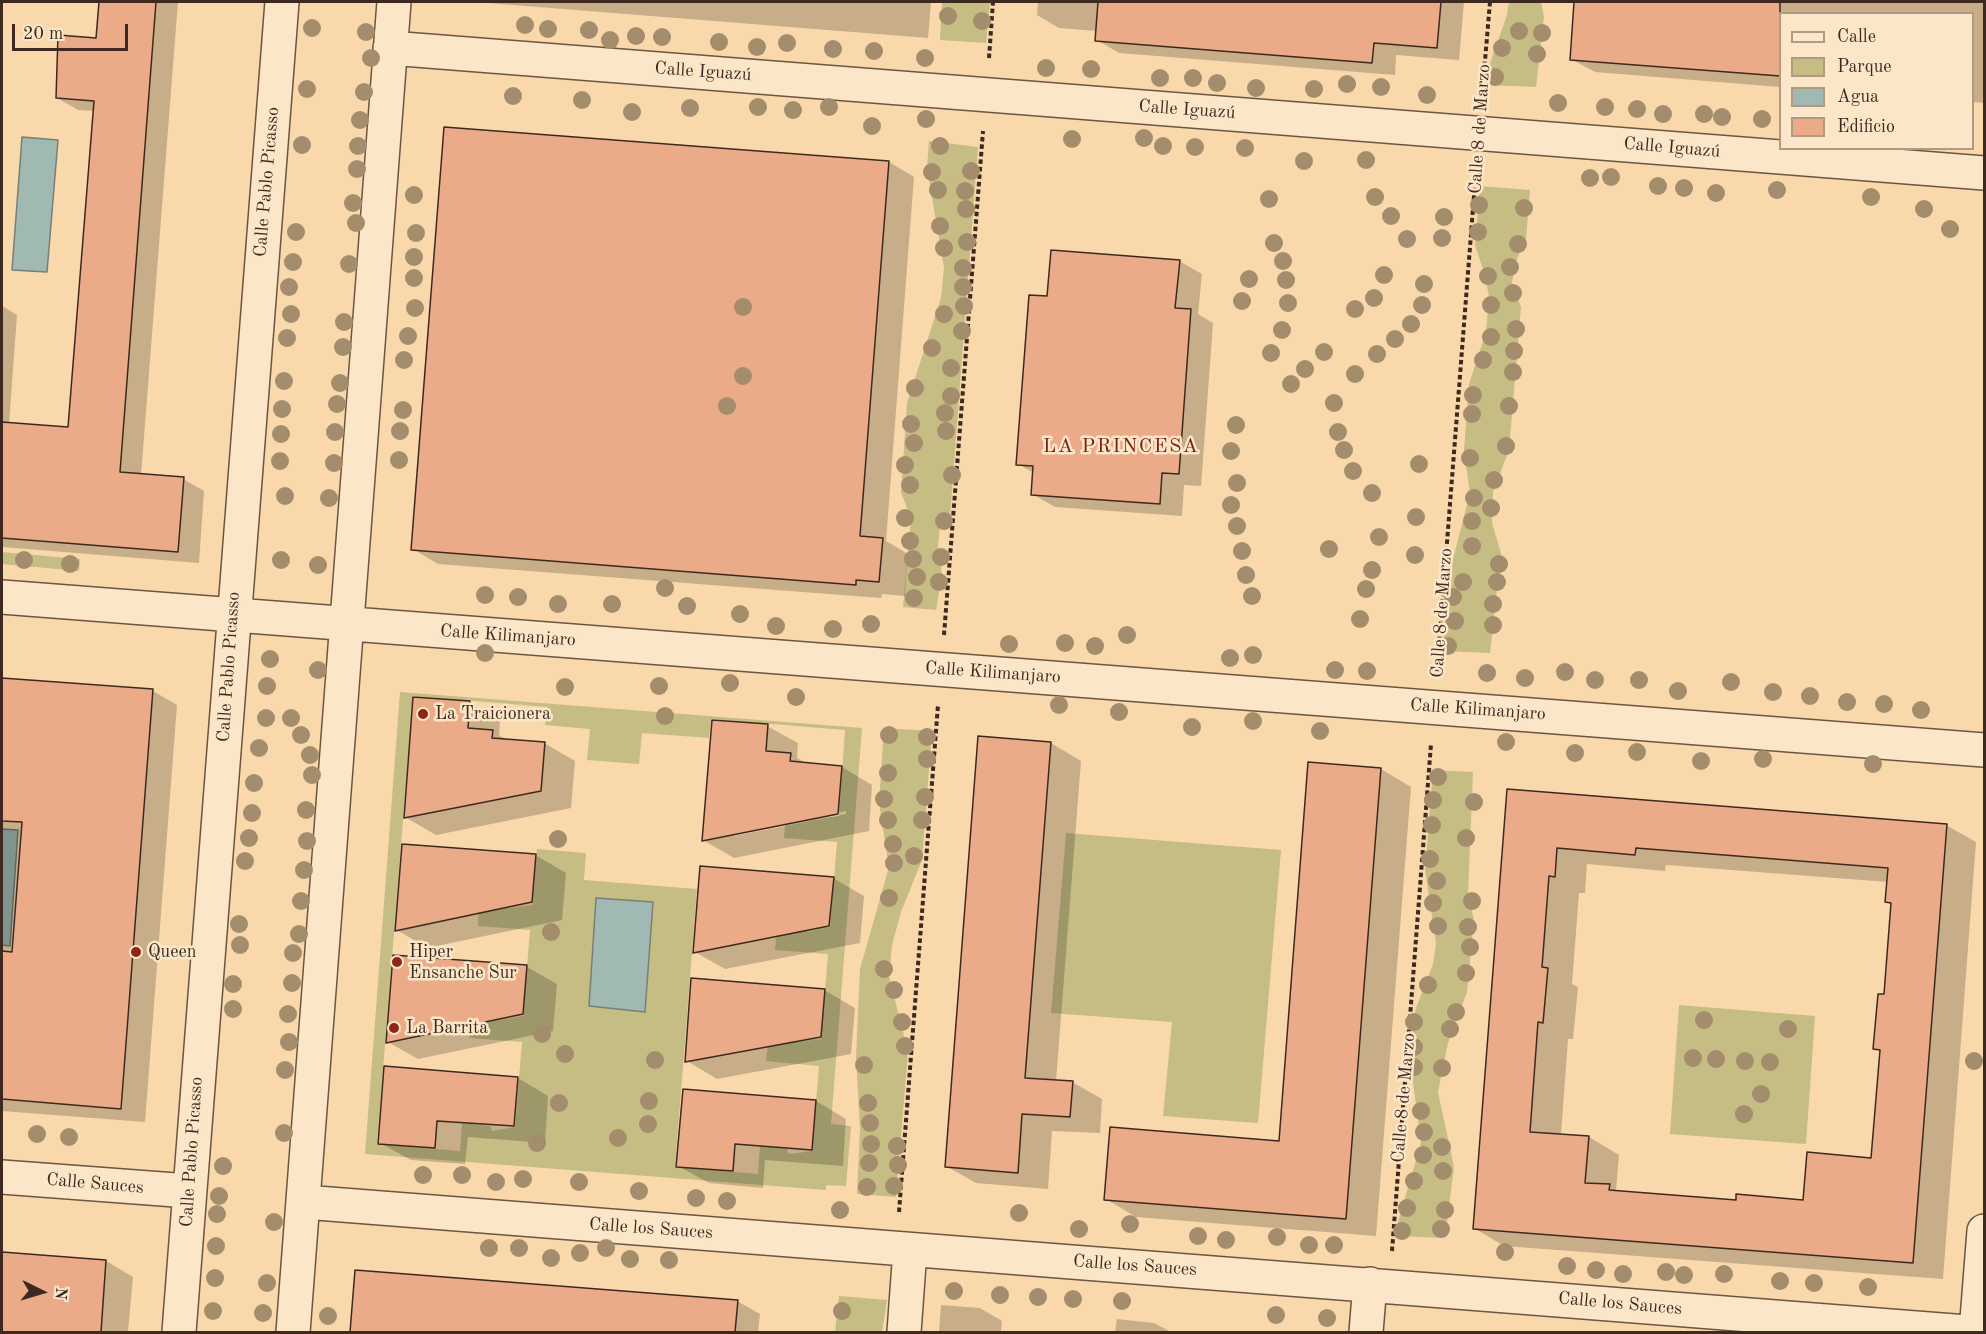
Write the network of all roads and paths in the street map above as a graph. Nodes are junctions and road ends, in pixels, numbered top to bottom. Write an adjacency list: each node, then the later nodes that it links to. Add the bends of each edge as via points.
1 (282, 2): 8 (street, Calle Pablo Picasso)
2 (394, 2): 4 (street)
3 (1490, 2): 5 (path, Calle 8 de Marzo)
4 (390, 48): 5 (street, Calle Iguazú); 9 (street)
5 (1479, 132): 6 (street, Calle Iguazú); 10 (path, Calle 8 de Marzo)
6 (1984, 173)
7 (2, 597): 8 (street, Calle Kilimanjaro)
8 (233, 615): 9 (street, Calle Kilimanjaro); 13 (street, Calle Pablo Picasso)
9 (348, 624): 10 (street, Calle Kilimanjaro); 14 (street)
10 (1434, 707): 11 (street, Calle Kilimanjaro); 17 (path, Calle 8 de Marzo)
11 (1984, 750)
12 (2, 1176): 13 (street, Calle Sauces)
13 (189, 1191): 18 (street, Calle Pablo Picasso)
14 (304, 1202): 16 (street, Calle los Sauces); 19 (street)
15 (1984, 1231): 23 (street)
16 (910, 1250): 17 (street, Calle los Sauces); 20 (street)
17 (1380, 1285): 21 (street); 22 (street, Calle los Sauces)
18 (179, 1332)
19 (293, 1332)
20 (904, 1332)
21 (1366, 1332)
22 (1967, 1332)
23 (1976, 1332)

